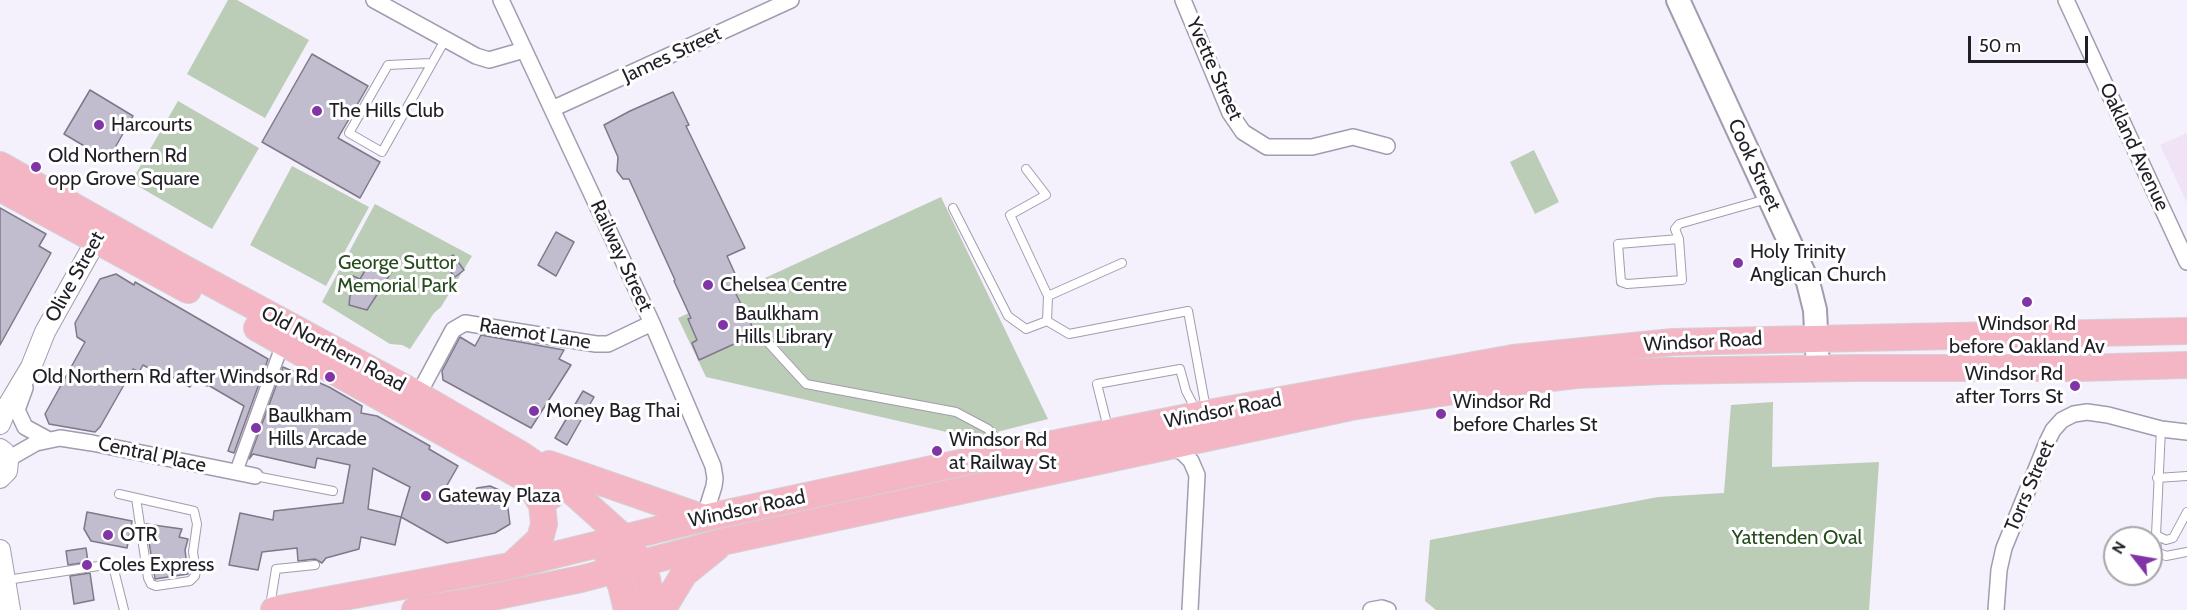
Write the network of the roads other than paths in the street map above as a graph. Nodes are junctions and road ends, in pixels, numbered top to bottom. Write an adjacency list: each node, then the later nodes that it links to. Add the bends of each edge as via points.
1 (374, 0): 7 (street)
2 (501, 0): 8 (street, Railway Street)
3 (791, 0): 10 (street, James Street)
4 (1183, 0): 11 (street, Yvette Street, via 1230,113 1243,132 1267,147 1312,147 1353,137)
5 (1678, 0): 15 (main road, Cook Street)
6 (2066, 0): 19 (street, Oakland Avenue)
7 (445, 40): 8 (street, via 489,60); 9 (lane)
8 (524, 50): 10 (street, Railway Street)
9 (430, 63): 9 (lane, via 382,152 349,133 388,64)
10 (552, 110): 23 (street, Railway Street)
11 (1387, 146)
12 (0, 165): 17 (main road, Old Northern Road)
13 (1026, 170): 21 (lane, via 1046,195 1010,215)
14 (0, 188): 17 (main road, Old Northern Road)
15 (1770, 198): 18 (lane, via 1679,224 1675,229); 27 (main road, Cook Street, via 1808,282)
16 (953, 208): 22 (lane, via 1008,316 1026,329)
17 (100, 231): 25 (street, Olive Street); 28 (main road, Old Northern Road); 33 (main road, Old Northern Road, via 183,268)
18 (1679, 239): 18 (lane, via 1682,280 1621,282 1618,244)
19 (2187, 262)
20 (1122, 263): 21 (lane)
21 (1048, 296): 22 (lane)
22 (1047, 321): 34 (lane, via 1069,334 1188,311)
23 (652, 323): 33 (street, Raemot Lane, via 608,344 465,323 453,330); 54 (street, Railway Street, via 713,465 716,478)
24 (2187, 331): 27 (main road, Windsor Road)
25 (45, 332): 30 (street, Olive Street); 32 (street, Olive Street)
26 (764, 338): 43 (lane, via 806,384 956,412 988,429 998,439)
27 (1817, 338): 31 (main road, Cook Street); 34 (main road, Windsor Road, via 1673,342 1513,358)
28 (283, 343): 44 (street); 49 (main road, Old Northern Road)
29 (2187, 365): 31 (main road, Windsor Road)
30 (31, 367): 35 (street, Olive Street); 39 (street, Central Place, via 17,410 25,427)
31 (1818, 369): 40 (main road, Windsor Road, via 1611,374 1506,383 1351,407)
32 (0, 395)
33 (418, 395): 42 (main road, Old Northern Road)
34 (1203, 414): 38 (main road, Windsor Road); 38 (lane, via 1186,391 1180,369 1097,384)
35 (0, 424)
36 (2161, 429): 37 (street, Torrs Street); 48 (lane); 79 (street, Torrs Street, via 2087,412 2062,420 2053,430 2004,548)
37 (2187, 432)
38 (1109, 433): 43 (main road, Windsor Road)
39 (49, 440): 41 (street, Central Place); 44 (street, Central Place, via 92,443)
40 (1165, 447): 58 (main road, Windsor Road); 76 (street, via 1182,452 1197,475)
41 (4, 454): 47 (street, via 7,471)
42 (520, 454): 54 (main road); 57 (main road, Old Northern Road, via 565,485)
43 (1002, 454): 54 (main road, Windsor Road)
44 (236, 472): 45 (street, Central Place)
45 (255, 476): 50 (lane)
46 (2187, 476): 48 (lane)
47 (0, 477)
48 (2157, 478): 55 (lane)
49 (528, 480): 57 (main road, Old Northern Road, via 567,507 591,531); 64 (main road, via 542,505 544,524 540,539)
50 (333, 491)
51 (119, 494): 52 (lane)
52 (136, 498): 52 (lane, via 151,584 190,581 195,576 194,511)
53 (2187, 512): 56 (lane, via 2173,538)
54 (704, 518): 57 (main road, Windsor Road)
55 (2156, 526)
56 (2163, 538)
57 (612, 541): 62 (main road, Old Northern Road); 64 (main road, Windsor Road); 65 (main road, Old Northern Road)
58 (726, 541): 62 (main road, Windsor Road); 75 (main road, via 684,574)
59 (0, 550): 66 (street)
60 (2187, 552): 61 (lane)
61 (2163, 555)
62 (641, 564): 65 (main road, Windsor Road); 74 (main road, Old Northern Road)
63 (315, 565): 69 (lane, via 276,569)
64 (510, 566): 69 (main road, Windsor Road)
65 (615, 570): 72 (main road, Windsor Road); 73 (main road, Old Northern Road)
66 (5, 580): 67 (street); 68 (lane, via 105,565 114,570)
67 (10, 610)
68 (124, 610)
69 (271, 610)
70 (281, 610): 71 (lane)
71 (303, 610)
72 (415, 610)
73 (627, 610)
74 (653, 610)
75 (662, 610)
76 (1190, 610)
77 (1371, 610): 78 (street)
78 (1388, 610)
79 (1996, 610)

